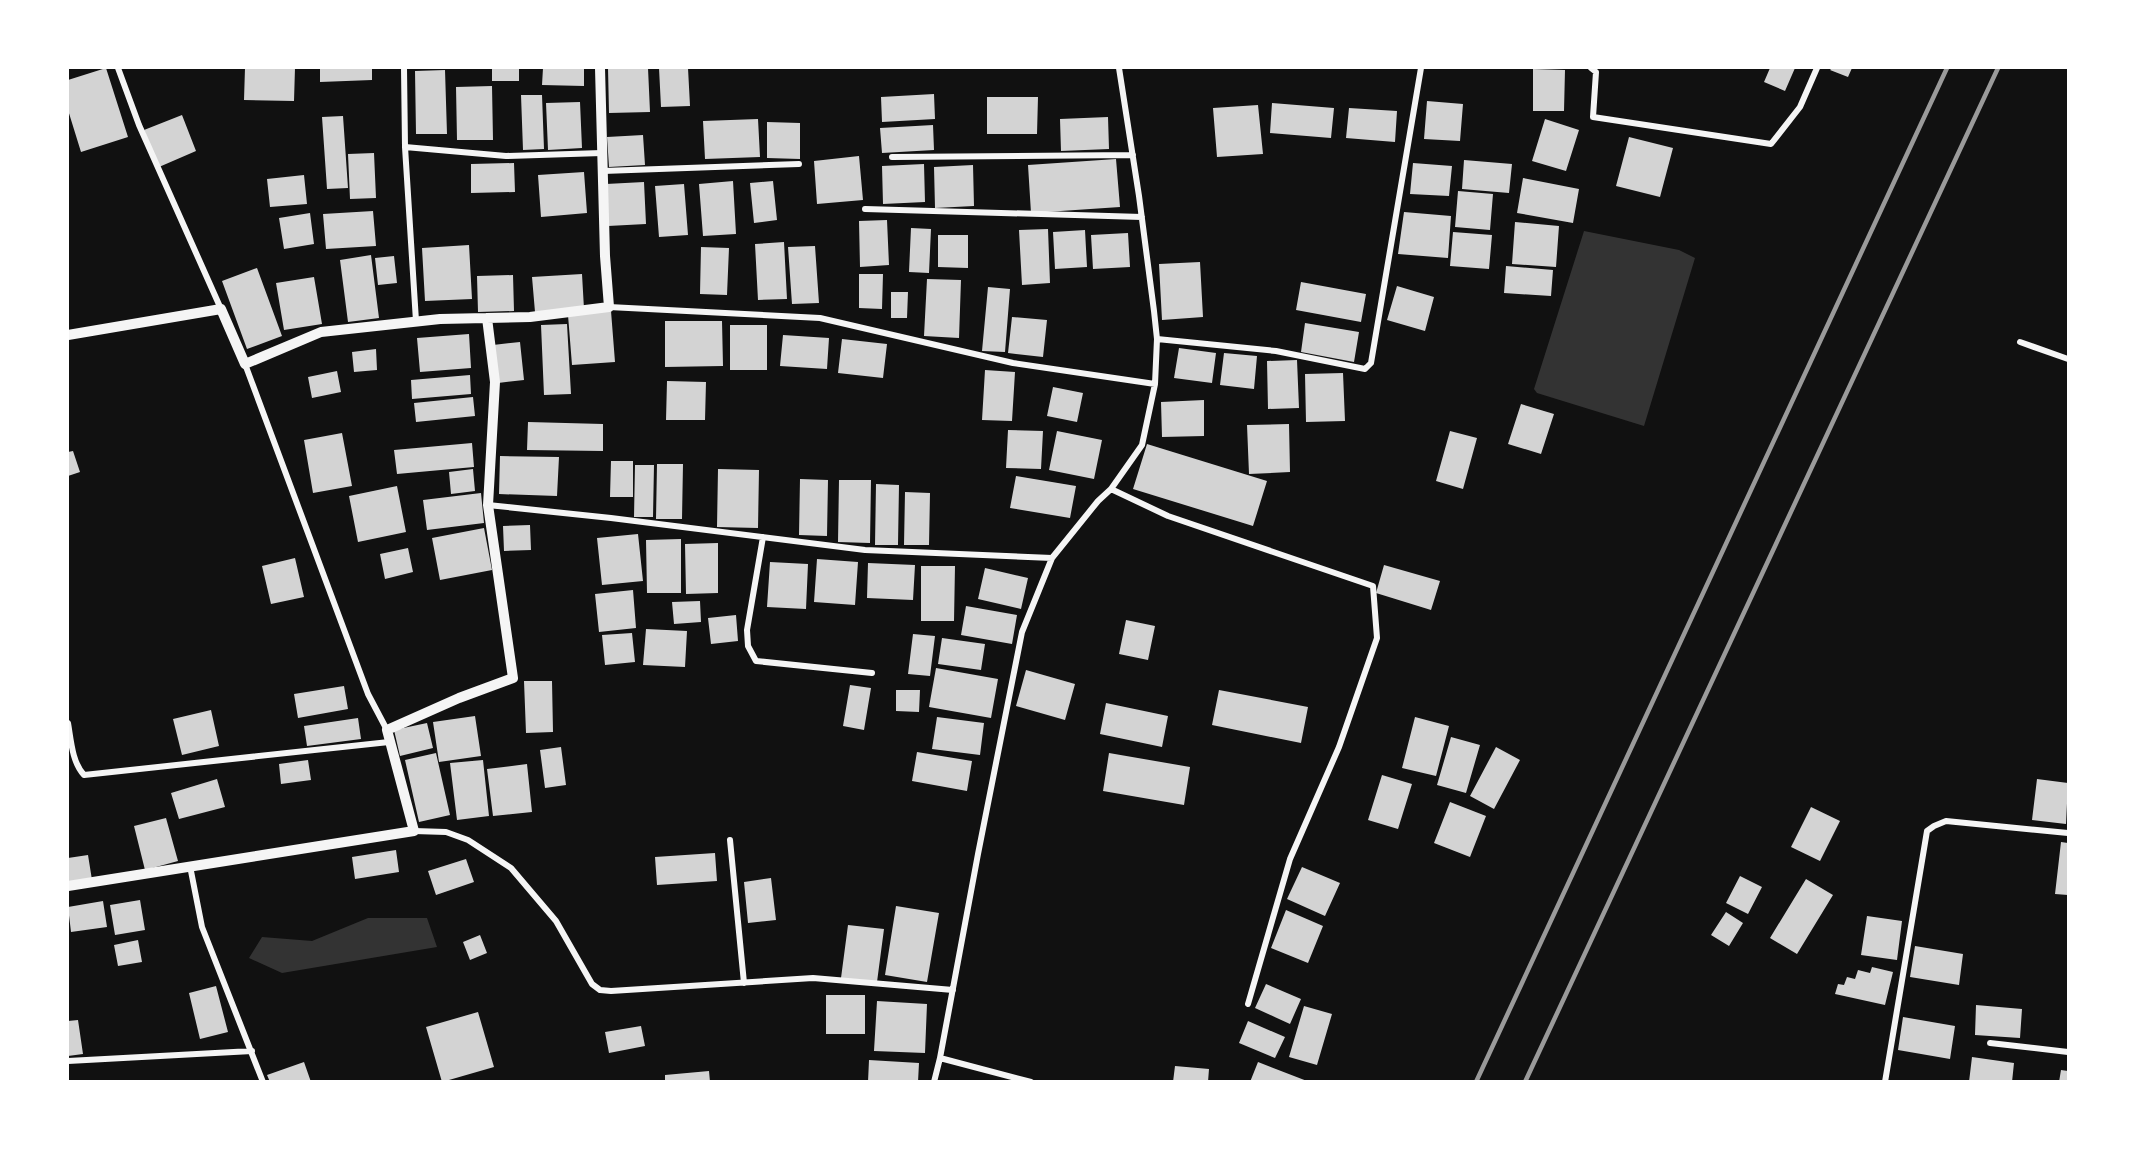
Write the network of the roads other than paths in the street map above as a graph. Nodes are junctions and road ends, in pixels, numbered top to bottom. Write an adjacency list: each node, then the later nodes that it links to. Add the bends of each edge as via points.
1 (118, 68): 17 (street, via 139,125)
2 (405, 68): 8 (street)
3 (600, 68): 9 (street)
4 (1119, 68): 10 (street)
5 (1421, 68): 21 (street, via 1371,363 1365,369 1276,351)
6 (1591, 68): 7 (street, via 1596,72 1593,117 1771,144 1800,107)
7 (1817, 68)
8 (405, 147): 9 (street, via 506,156); 19 (street)
9 (602, 153): 13 (street)
10 (1133, 155): 11 (street); 15 (street)
11 (892, 157)
12 (799, 164): 13 (street)
13 (603, 171): 16 (street)
14 (865, 208): 15 (street)
15 (1142, 217): 21 (street)
16 (609, 307): 18 (street); 25 (street, via 819,318 1013,363)
17 (221, 309): 20 (street); 24 (street)
18 (487, 318): 19 (street); 27 (street, via 495,382)
19 (416, 321): 24 (street, via 321,332)
20 (68, 335)
21 (1157, 339): 25 (street)
22 (2020, 342): 23 (street)
23 (2068, 359)
24 (245, 364): 32 (street, via 368,694)
25 (1155, 384): 26 (street, via 1142,445)
26 (1111, 489): 29 (street); 41 (street, via 1168,516 1372,586 1377,638 1339,747 1290,859)
27 (488, 505): 28 (street); 32 (street, via 513,678)
28 (763, 537): 29 (street, via 865,550); 30 (street, via 747,630 748,646 756,661)
29 (1052, 558): 40 (street, via 1022,632)
30 (872, 673)
31 (68, 723): 33 (street, via 76,761 84,775)
32 (387, 730): 33 (street)
33 (390, 742): 34 (street)
34 (414, 831): 37 (street); 39 (street, via 446,832 468,840 512,868 556,921 592,984 600,990)
35 (2068, 832): 50 (street, via 1946,821 1927,831)
36 (730, 840): 39 (street)
37 (190, 866): 38 (street); 43 (street, via 202,927)
38 (68, 886)
39 (744, 982): 40 (street, via 813,978)
40 (952, 990): 45 (street)
41 (1248, 1004)
42 (1990, 1043): 44 (street)
43 (252, 1051): 46 (street); 47 (street)
44 (2068, 1052)
45 (940, 1058): 48 (street); 49 (street)
46 (68, 1061)
47 (263, 1082)
48 (934, 1082)
49 (1031, 1082)
50 (1885, 1082)

